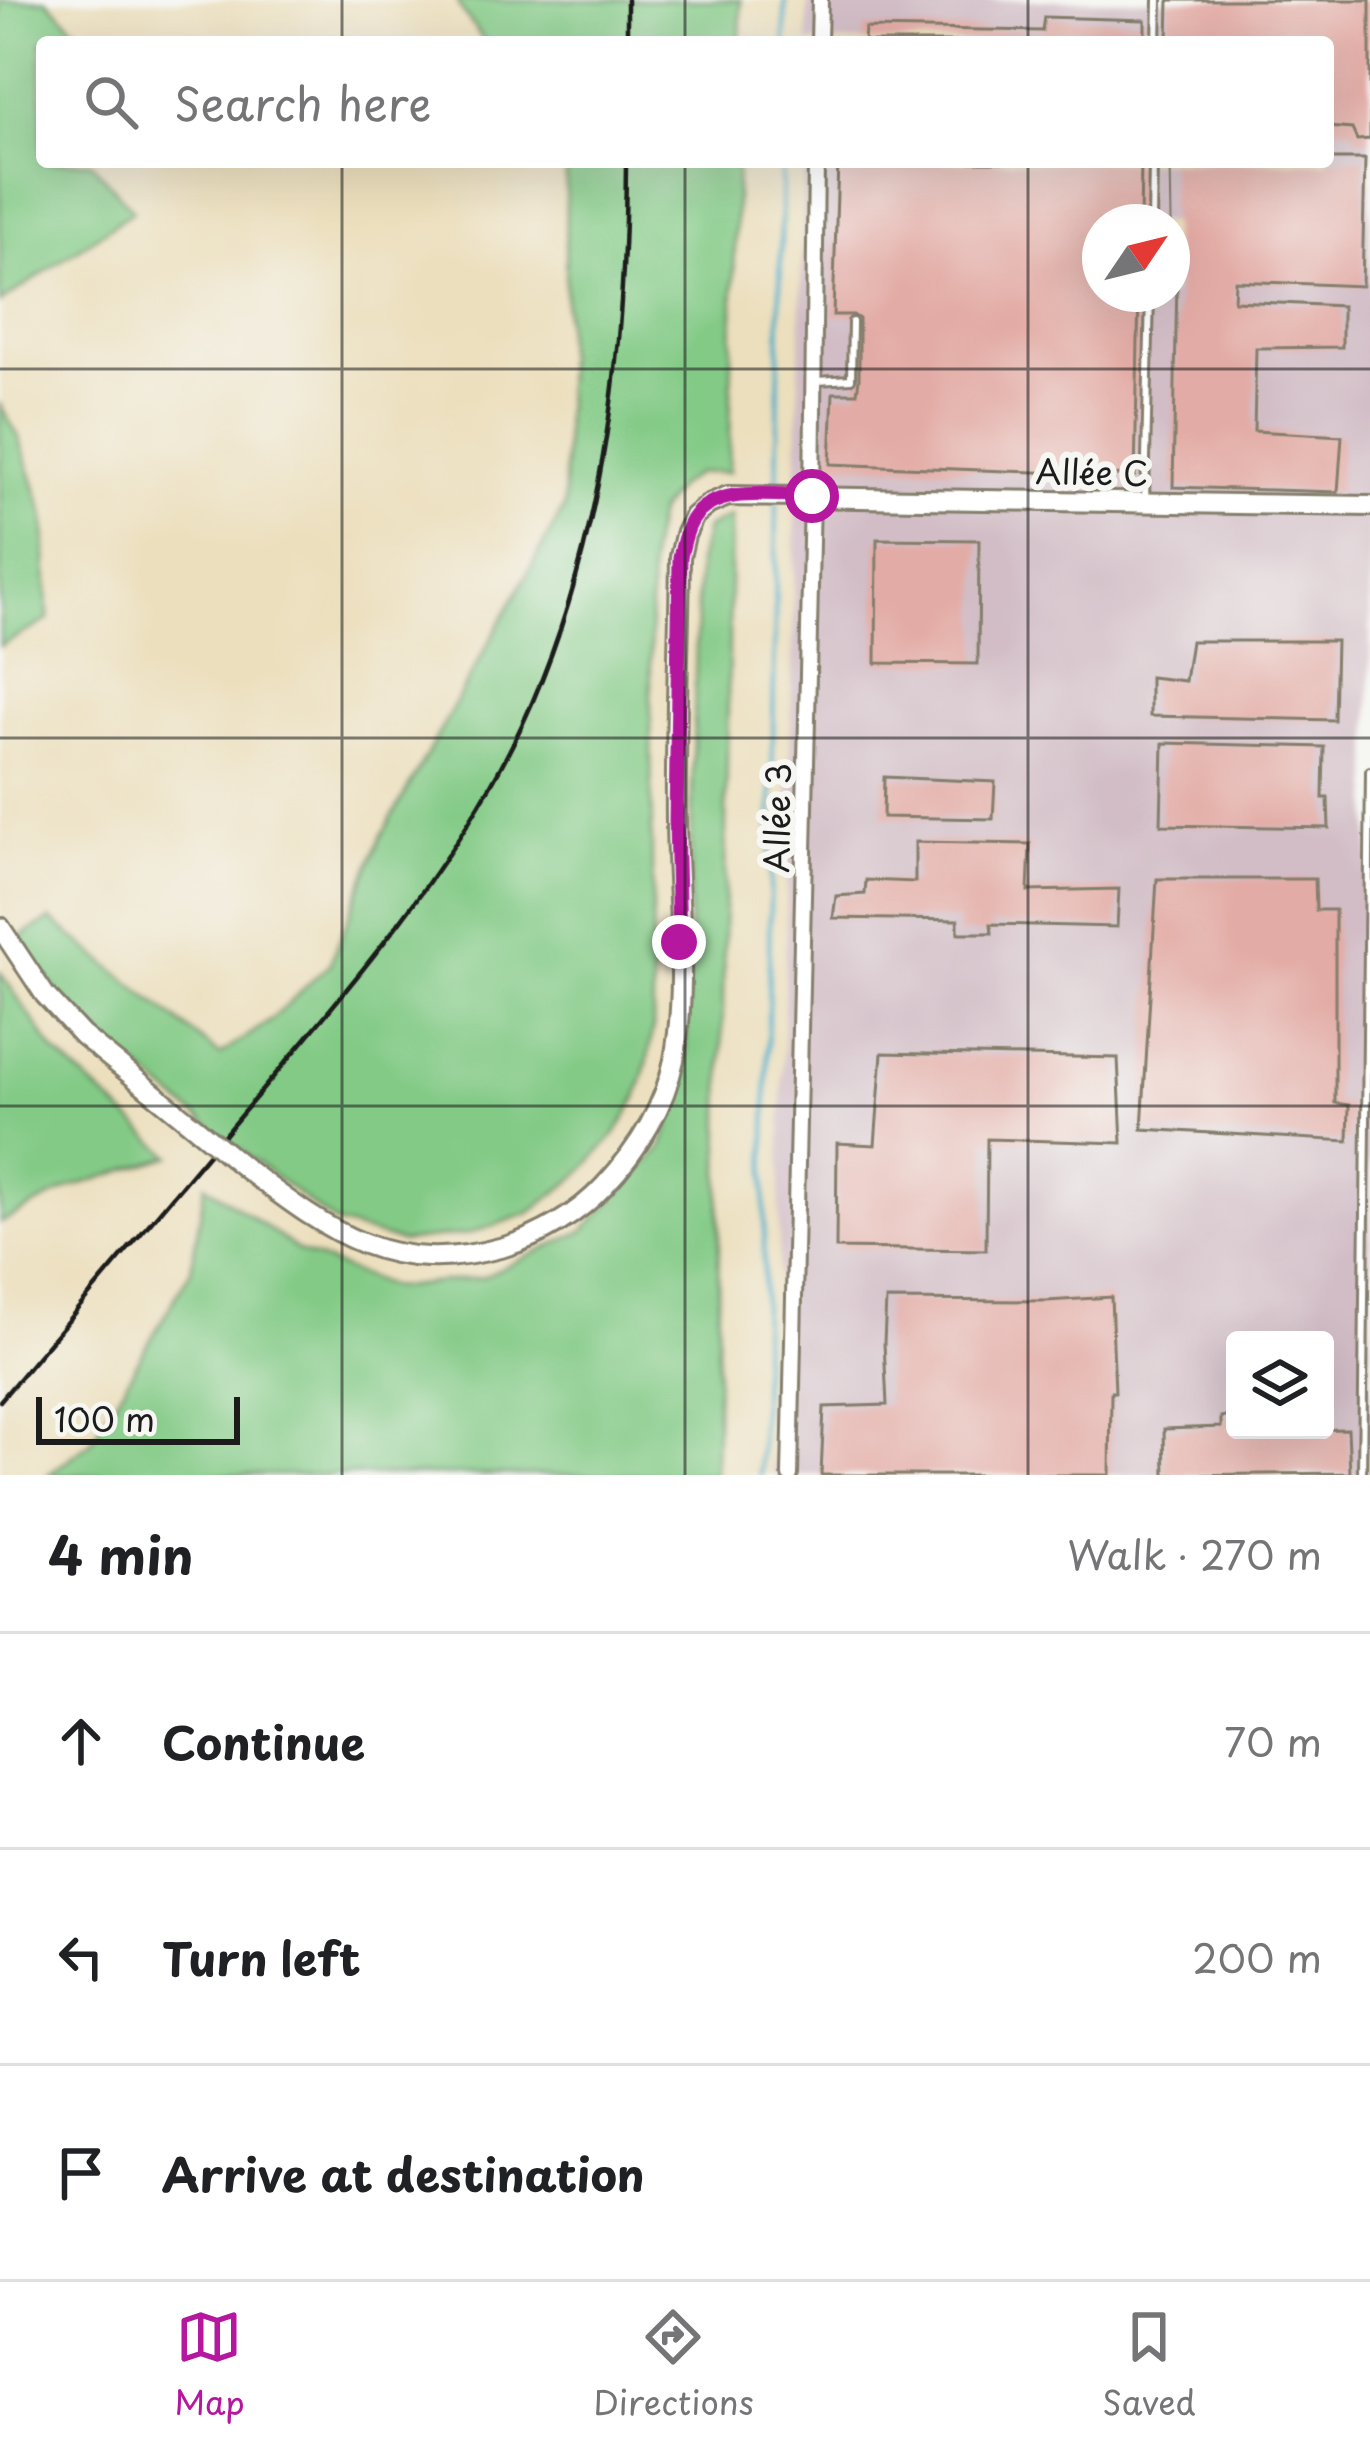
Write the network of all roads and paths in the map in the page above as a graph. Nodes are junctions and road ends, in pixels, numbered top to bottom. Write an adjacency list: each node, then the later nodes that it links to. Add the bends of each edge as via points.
1 (820, 0): 3 (street)
2 (1158, 0): 4 (lane)
3 (819, 36)
4 (1157, 36)
5 (816, 168): 10 (street, Allée 3)
6 (1153, 168): 7 (lane)
7 (1152, 204)
8 (1150, 312): 12 (lane)
9 (852, 322): 10 (lane, via 851,379)
10 (814, 381): 11 (street, Allée 3)
11 (807, 496): 12 (street, Allée C); 15 (street, Allée C, bridge, via 728,496 694,516 685,535 674,1059 626,1163 559,1223 520,1242 446,1256 373,1249 339,1234 246,1169 70,1022); 16 (street, Allée 3)
12 (1145, 504): 13 (street, Allée C)
13 (1370, 506)
14 (1370, 771): 17 (lane)
15 (0, 928)
16 (790, 1475)
17 (1362, 1475)

